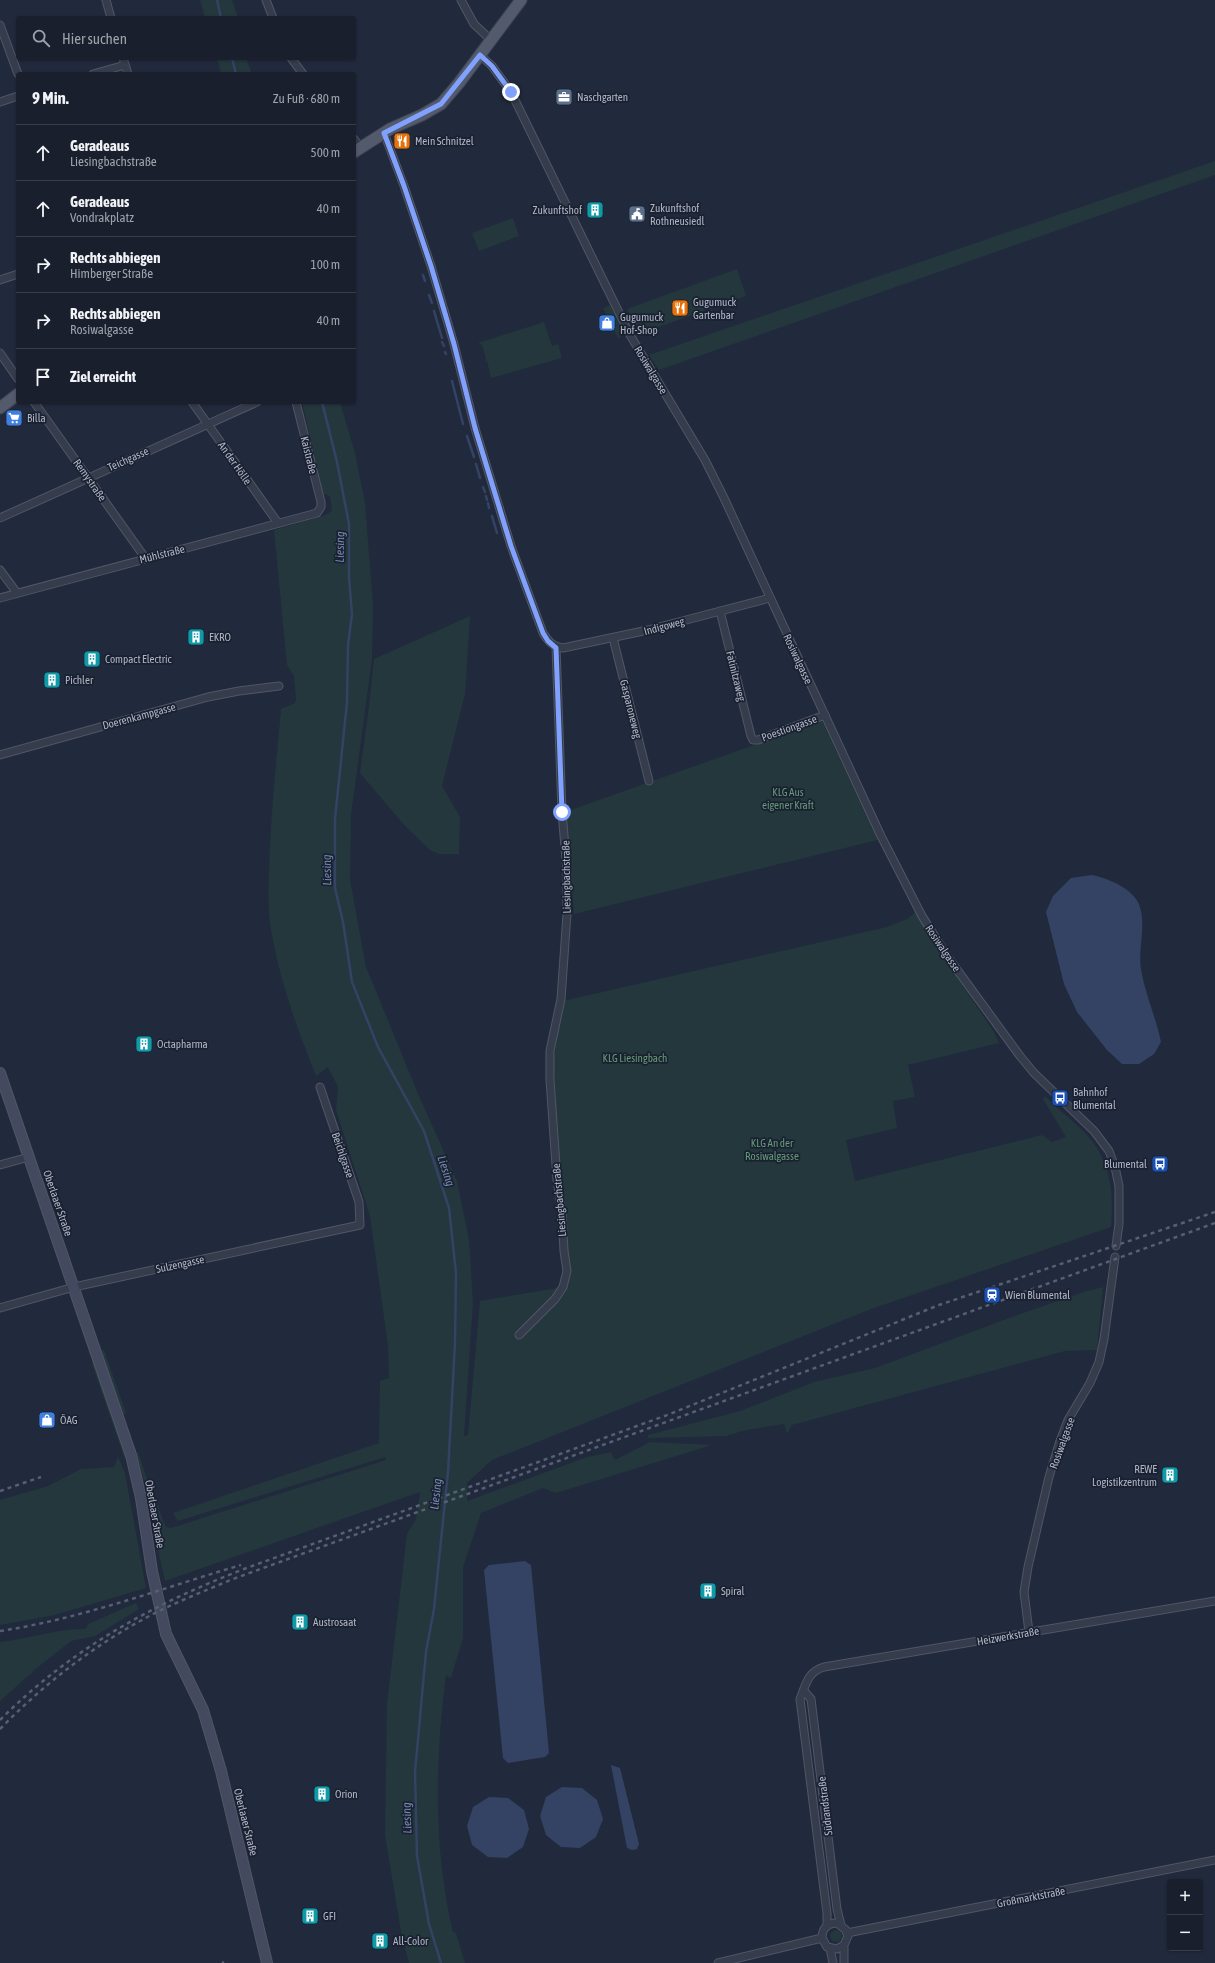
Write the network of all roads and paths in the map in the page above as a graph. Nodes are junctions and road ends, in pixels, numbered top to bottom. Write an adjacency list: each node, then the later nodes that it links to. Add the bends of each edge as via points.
1 (106, 0): 5 (street)
2 (266, 0): 6 (street)
3 (461, 0): 8 (street, via 474,24)
4 (521, 0): 8 (main road)
5 (110, 16)
6 (272, 16)
7 (0, 25): 12 (street)
8 (491, 40): 9 (main road)
9 (480, 55): 18 (main road, via 441,104); 39 (street, Rosiwalgasse, via 492,66 511,92 630,335 721,492)
10 (292, 60): 15 (street)
11 (124, 61): 13 (street); 14 (street)
12 (17, 72)
13 (98, 72)
14 (127, 72)
15 (302, 72)
16 (16, 97): 17 (street)
17 (0, 102)
18 (386, 137): 19 (main road); 42 (street, via 446,313 470,412 511,546 543,633)
19 (356, 146)
20 (16, 275): 21 (street)
21 (0, 280)
22 (0, 353): 23 (street)
23 (16, 376)
24 (16, 396): 29 (main road)
25 (35, 404): 31 (street, Remystraße)
26 (193, 404): 30 (street, An der Hölle)
27 (252, 404): 30 (street, Teichgasse)
28 (296, 404): 32 (street, Kaistraße)
29 (0, 408)
30 (207, 424): 31 (street, Teichgasse); 34 (street, An der Hölle)
31 (88, 477): 33 (street, Teichgasse); 35 (street, Remystraße)
32 (321, 507): 34 (street, Mühlstraße, via 317,512)
33 (0, 518)
34 (278, 523): 35 (street, Mühlstraße)
35 (146, 559): 37 (street, Mühlstraße)
36 (0, 570): 37 (street)
37 (17, 593): 38 (street, Mühlstraße)
38 (0, 598)
39 (770, 598): 40 (street, Indigoweg); 44 (street, Rosiwalgasse)
40 (720, 611): 41 (street, Indigoweg); 45 (street, Fatinitzaweg)
41 (613, 638): 42 (street, Indigoweg); 47 (street, Gasparoneweg)
42 (556, 648): 57 (street, Liesingbachstraße, via 567,886 561,999 550,1051 550,1080 567,1271 563,1287 555,1299)
43 (279, 686): 46 (street, Doerenkampgasse, via 208,697)
44 (825, 715): 45 (street, Poestiongasse); 53 (street, Rosiwalgasse, via 890,855 939,944 1028,1066 1094,1131 1108,1151 1119,1186)
45 (753, 740)
46 (0, 755)
47 (649, 781)
48 (0, 1073): 50 (main road, Oberlaaer Straße)
49 (320, 1087): 52 (street, Beichlgasse, via 359,1202)
50 (29, 1157): 51 (street); 55 (main road, Oberlaaer Straße)
51 (0, 1165)
52 (360, 1224): 55 (street, Sulzengasse)
53 (1116, 1246)
54 (1115, 1257): 59 (street, Rosiwalgasse, via 1099,1362 1068,1420 1060,1441 1028,1567 1024,1592)
55 (74, 1287): 56 (street, Sulzengasse); 69 (main road, Oberlaaer Straße, via 131,1455 166,1634 203,1710 221,1772)
56 (0, 1308)
57 (519, 1335)
58 (1215, 1601): 59 (street, Heizwerkstraße)
59 (1029, 1632): 60 (street, Heizwerkstraße, via 824,1668 814,1671)
60 (807, 1681): 61 (street, Südrandstraße)
61 (804, 1691): 63 (street, Südrandstraße, via 811,1699); 64 (street, Südrandstraße, via 800,1700)
62 (1215, 1860): 65 (street, Großmarktstraße)
63 (841, 1925): 64 (street, via 834,1923); 65 (street, Südrandstraße)
64 (827, 1926): 66 (street, Südrandstraße)
65 (847, 1933): 67 (street)
66 (822, 1938): 68 (street); 70 (street)
67 (844, 1945): 68 (street, via 837,1949); 72 (street)
68 (830, 1948): 71 (street)
69 (267, 1963)
70 (718, 1963)
71 (833, 1963)
72 (844, 1963)

